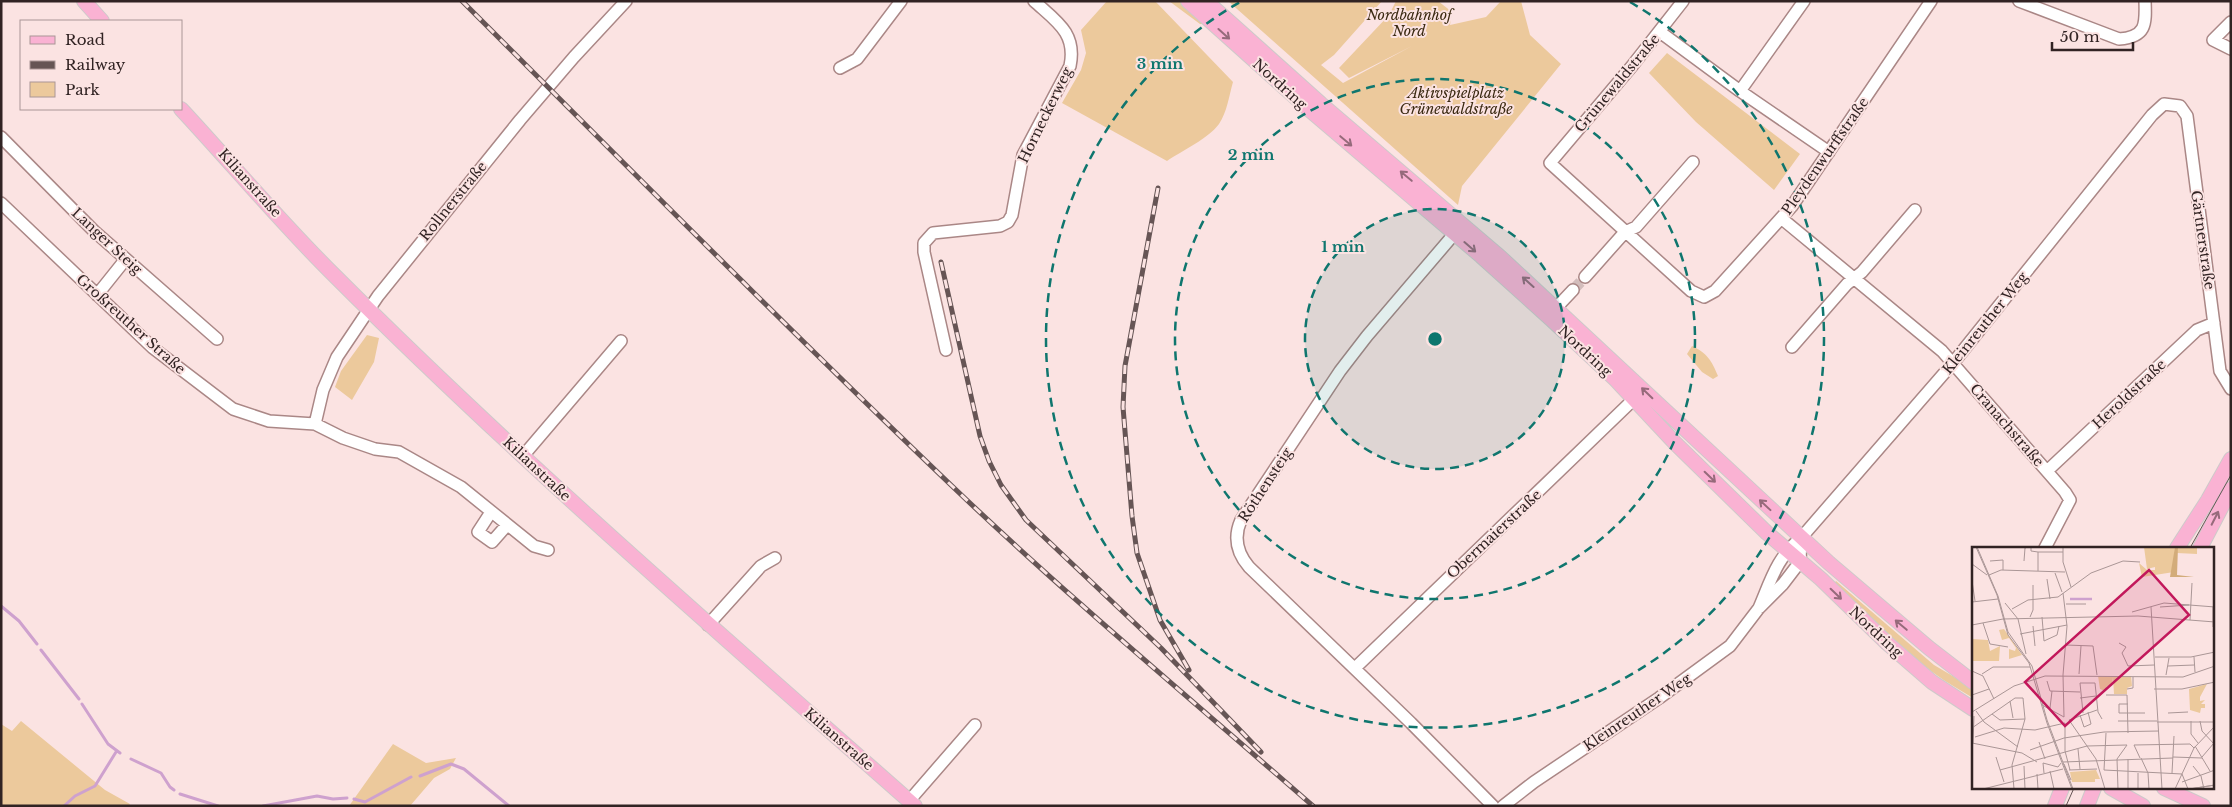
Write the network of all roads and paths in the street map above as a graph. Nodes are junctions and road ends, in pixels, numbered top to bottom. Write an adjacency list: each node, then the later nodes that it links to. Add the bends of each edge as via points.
1 (84, 1): 12 (main road)
2 (626, 1): 34 (street, Rollnerstraße, via 474,174)
3 (901, 1): 16 (street, via 857,59)
4 (1034, 1): 39 (street, Horneckerweg, via 1068,35 1072,49 1070,66 1023,155 1008,222 1000,226 933,233 924,243)
5 (1188, 1): 27 (main road, Nordring, one-way to 27)
6 (1206, 1): 33 (main road, Nordring, one-way to 6)
7 (1682, 1): 14 (street, Grünewaldstraße)
8 (1804, 1): 17 (street)
9 (1930, 1): 21 (street, Pleydenwurffstraße)
10 (2019, 1): 11 (street, via 2119,39 2133,38 2141,32 2146,22)
11 (2145, 1)
12 (101, 20)
13 (2231, 22): 15 (street, via 2213,40)
14 (1660, 32): 17 (street); 26 (street, Grünewaldstraße, via 1550,164)
15 (2231, 50)
16 (840, 68)
17 (1740, 91): 21 (street)
18 (2164, 104): 35 (street, Gärtnerstraße, via 2180,106 2187,116); 40 (street, Kleinreuther Weg)
19 (182, 110): 34 (main road, Kilianstraße)
20 (1, 137): 28 (street, Langer Steig)
21 (1829, 152): 25 (street, Pleydenwurffstraße)
22 (1693, 162): 26 (street, via 1636,227)
23 (1, 203): 32 (street, Großreuther Straße)
24 (1916, 210): 30 (street)
25 (1781, 218): 26 (street, Pleydenwurffstraße, via 1715,291 1704,297 1691,291); 30 (street, Cranachstraße)
26 (1625, 232): 29 (street)
27 (1455, 233): 42 (main road, Nordring, one-way to 42); 60 (street, Röthensteig, via 1340,371 1238,526 1237,548 1241,558)
28 (125, 260): 32 (street); 36 (street, Langer Steig)
29 (1585, 277)
30 (1854, 278): 38 (street); 40 (street, Cranachstraße)
31 (1572, 290): 33 (street)
32 (97, 295): 43 (street, Großreuther Straße, via 153,348 233,409 269,421)
33 (1556, 308): 50 (main road, Nordring, one-way to 33)
34 (369, 309): 43 (street, Rollnerstraße, via 337,357 323,390); 44 (main road, Kilianstraße)
35 (2214, 322): 41 (street, Gärtnerstraße, via 2220,372); 46 (street, Heroldstraße, via 2197,330)
36 (217, 339)
37 (621, 341): 44 (street)
38 (1792, 347)
39 (946, 350)
40 (1953, 363): 46 (street, Cranachstraße); 50 (street, Kleinreuther Weg)
41 (2231, 389)
42 (1634, 399): 55 (main road, Nordring, one-way to 55); 60 (street, Obermaierstraße)
43 (315, 424): 48 (street, Großreuther Straße, via 375,449 399,452 461,487)
44 (523, 456): 59 (main road, Kilianstraße)
45 (2231, 459): 52 (main road)
46 (2047, 471): 51 (street, Cranachstraße, via 2070,500)
47 (2231, 489): 53 (main road, one-way to 47)
48 (491, 512): 49 (street, Großreuther Straße); 49 (street, via 478,532 492,542)
49 (507, 525): 54 (street, Großreuther Straße, via 534,546)
50 (1801, 538): 55 (street, Kleinreuther Weg); 57 (street); 61 (main road, Nordring, one-way to 50, via 1903,627)
51 (2045, 547)
52 (2177, 547)
53 (2201, 547)
54 (548, 550)
55 (1786, 550): 57 (main road, Nordring); 58 (street, Kleinreuther Weg)
56 (775, 558): 59 (street, via 761,566)
57 (1800, 561): 58 (street, Kleinreuther Weg); 62 (main road, Nordring, one-way to 62, via 1912,665)
58 (1759, 608): 70 (street, Kleinreuther Weg, via 1742,632 1719,655)
59 (708, 625): 68 (main road, Kilianstraße)
60 (1355, 668): 69 (street, Röthensteig)
61 (1972, 681)
62 (1972, 708)
63 (975, 725): 68 (street)
64 (2061, 790): 71 (main road)
65 (2093, 790): 72 (main road)
66 (2115, 790): 73 (main road)
67 (2168, 790): 74 (main road)
68 (912, 803)
69 (1493, 806)
70 (1503, 806)
71 (2055, 806)
72 (2087, 806)
73 (2143, 806)
74 (2203, 806)

